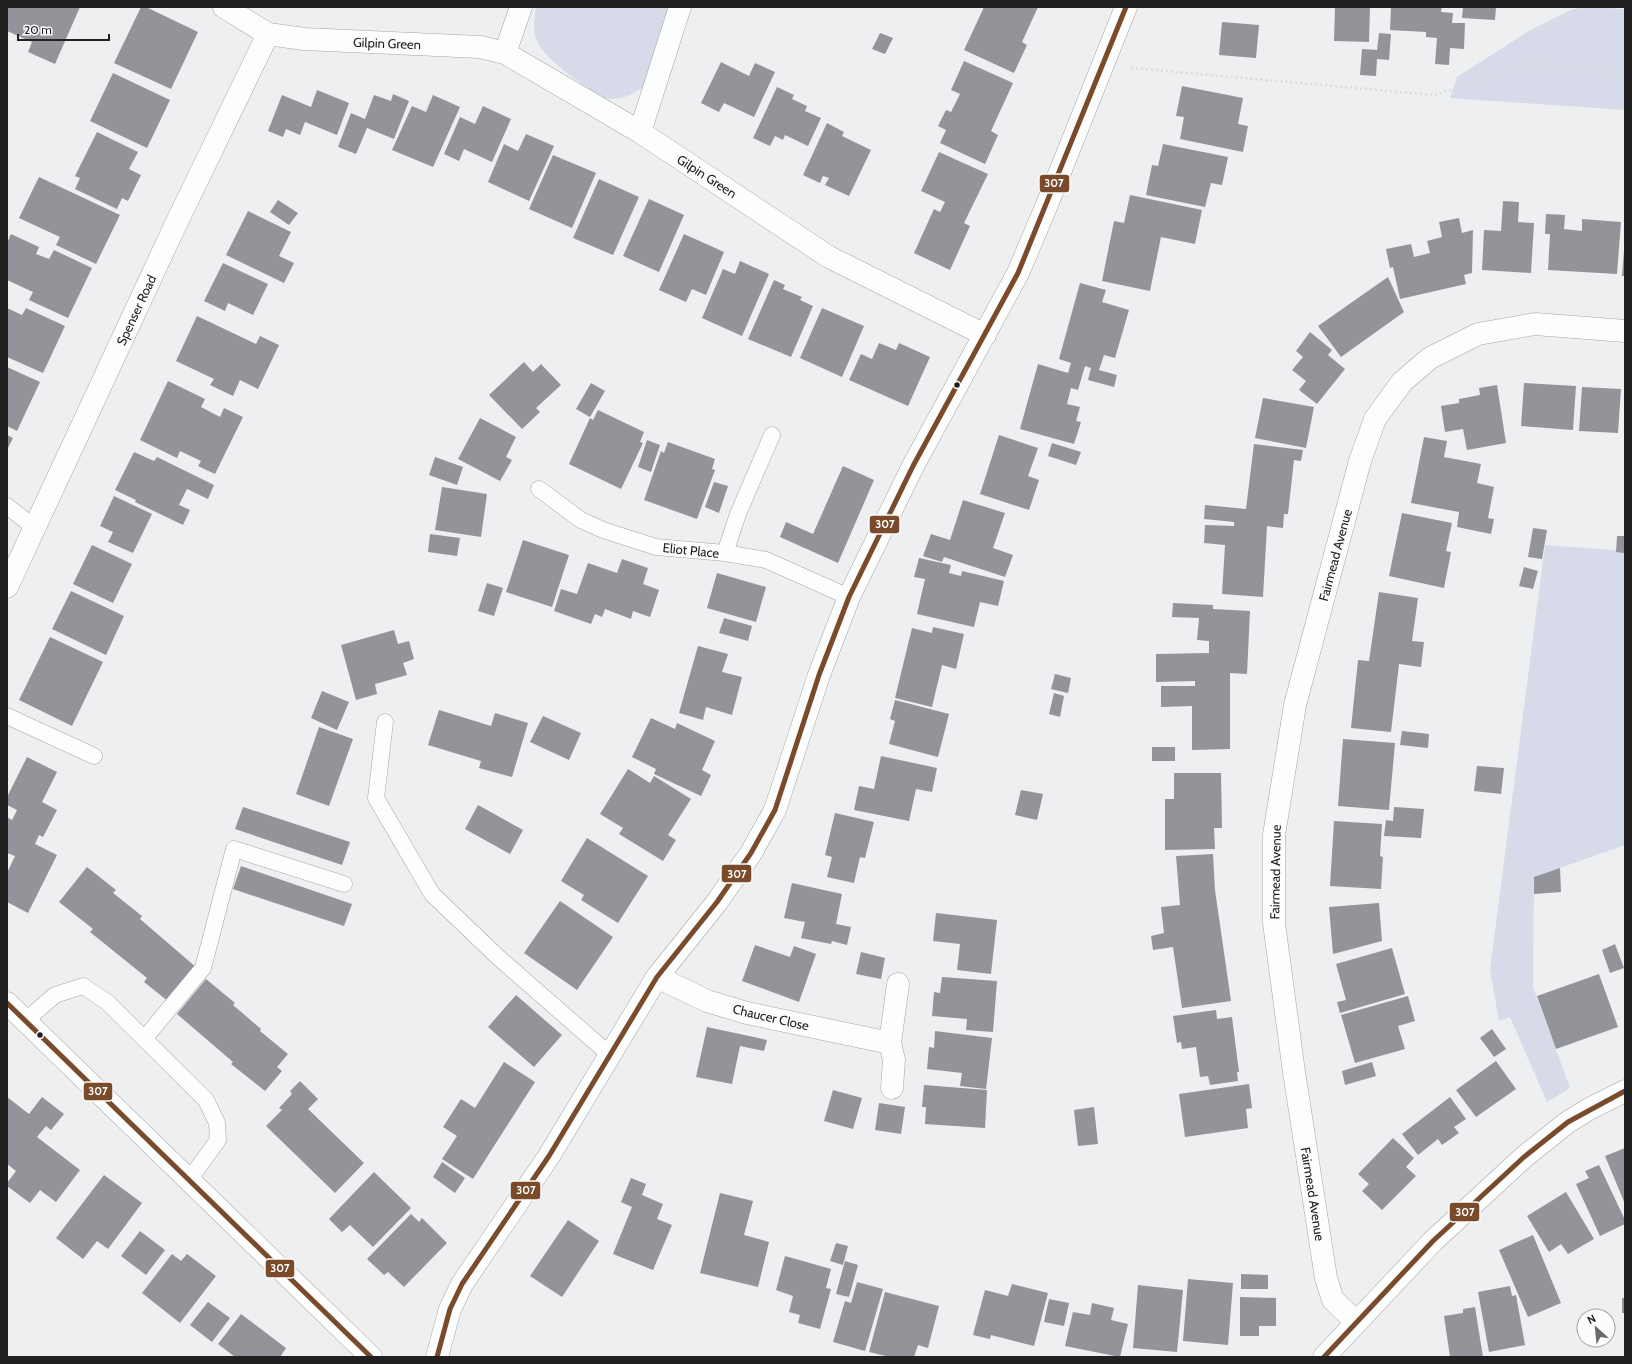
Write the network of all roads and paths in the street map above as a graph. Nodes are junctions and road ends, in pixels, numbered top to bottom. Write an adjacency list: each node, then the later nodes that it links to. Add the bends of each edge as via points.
1 (224, 7): 5 (street)
2 (521, 7): 6 (street)
3 (680, 7): 9 (street)
4 (1126, 7): 7 (street)
5 (268, 34): 6 (street, Gilpin Green, via 304,39 480,47); 15 (street, Spenser Road, via 174,228)
6 (505, 53): 9 (street, Gilpin Green)
7 (1106, 56): 8 (path, via 1134,70 1434,95 1532,63); 11 (street, via 1018,273)
8 (1625, 75)
9 (640, 132): 11 (street, Gilpin Green, via 829,257)
10 (1625, 331): 35 (street, Fairmead Avenue, via 1535,324 1478,334 1430,358 1402,382 1375,419 1360,461 1295,705 1274,835 1274,923 1326,1278 1333,1300)
11 (985, 334): 18 (street, via 913,466)
12 (772, 435): 16 (lane)
13 (539, 489): 16 (lane, Eliot Place, via 581,520 603,530 656,547)
14 (7, 506): 15 (lane)
15 (35, 528): 17 (street, Spenser Road)
16 (724, 553): 18 (lane, Eliot Place, via 766,560)
17 (7, 587)
18 (849, 597): 24 (street, via 819,675 775,810 751,854)
19 (7, 716): 21 (lane)
20 (386, 722): 30 (lane, via 376,798 432,894 499,958)
21 (94, 756)
22 (1518, 868): 33 (path, via 1513,992)
23 (344, 884): 28 (lane, via 234,849 203,968)
24 (657, 976): 29 (street, Chaucer Close, via 707,1001 747,1013); 30 (street)
25 (898, 984): 29 (street)
26 (7, 1003): 27 (street)
27 (26, 1021): 28 (lane, via 56,995 83,986 107,1002); 34 (street)
28 (144, 1039): 34 (lane, via 206,1100 217,1123 218,1140)
29 (890, 1043): 31 (street, via 894,1060)
30 (610, 1055): 37 (street, via 549,1156 462,1284 450,1309)
31 (892, 1088)
32 (1625, 1091): 33 (street)
33 (1568, 1122): 35 (street, via 1524,1157 1433,1241)
34 (189, 1180): 36 (street)
35 (1356, 1322): 38 (street)
36 (371, 1357)
37 (436, 1357)
38 (1324, 1357)

